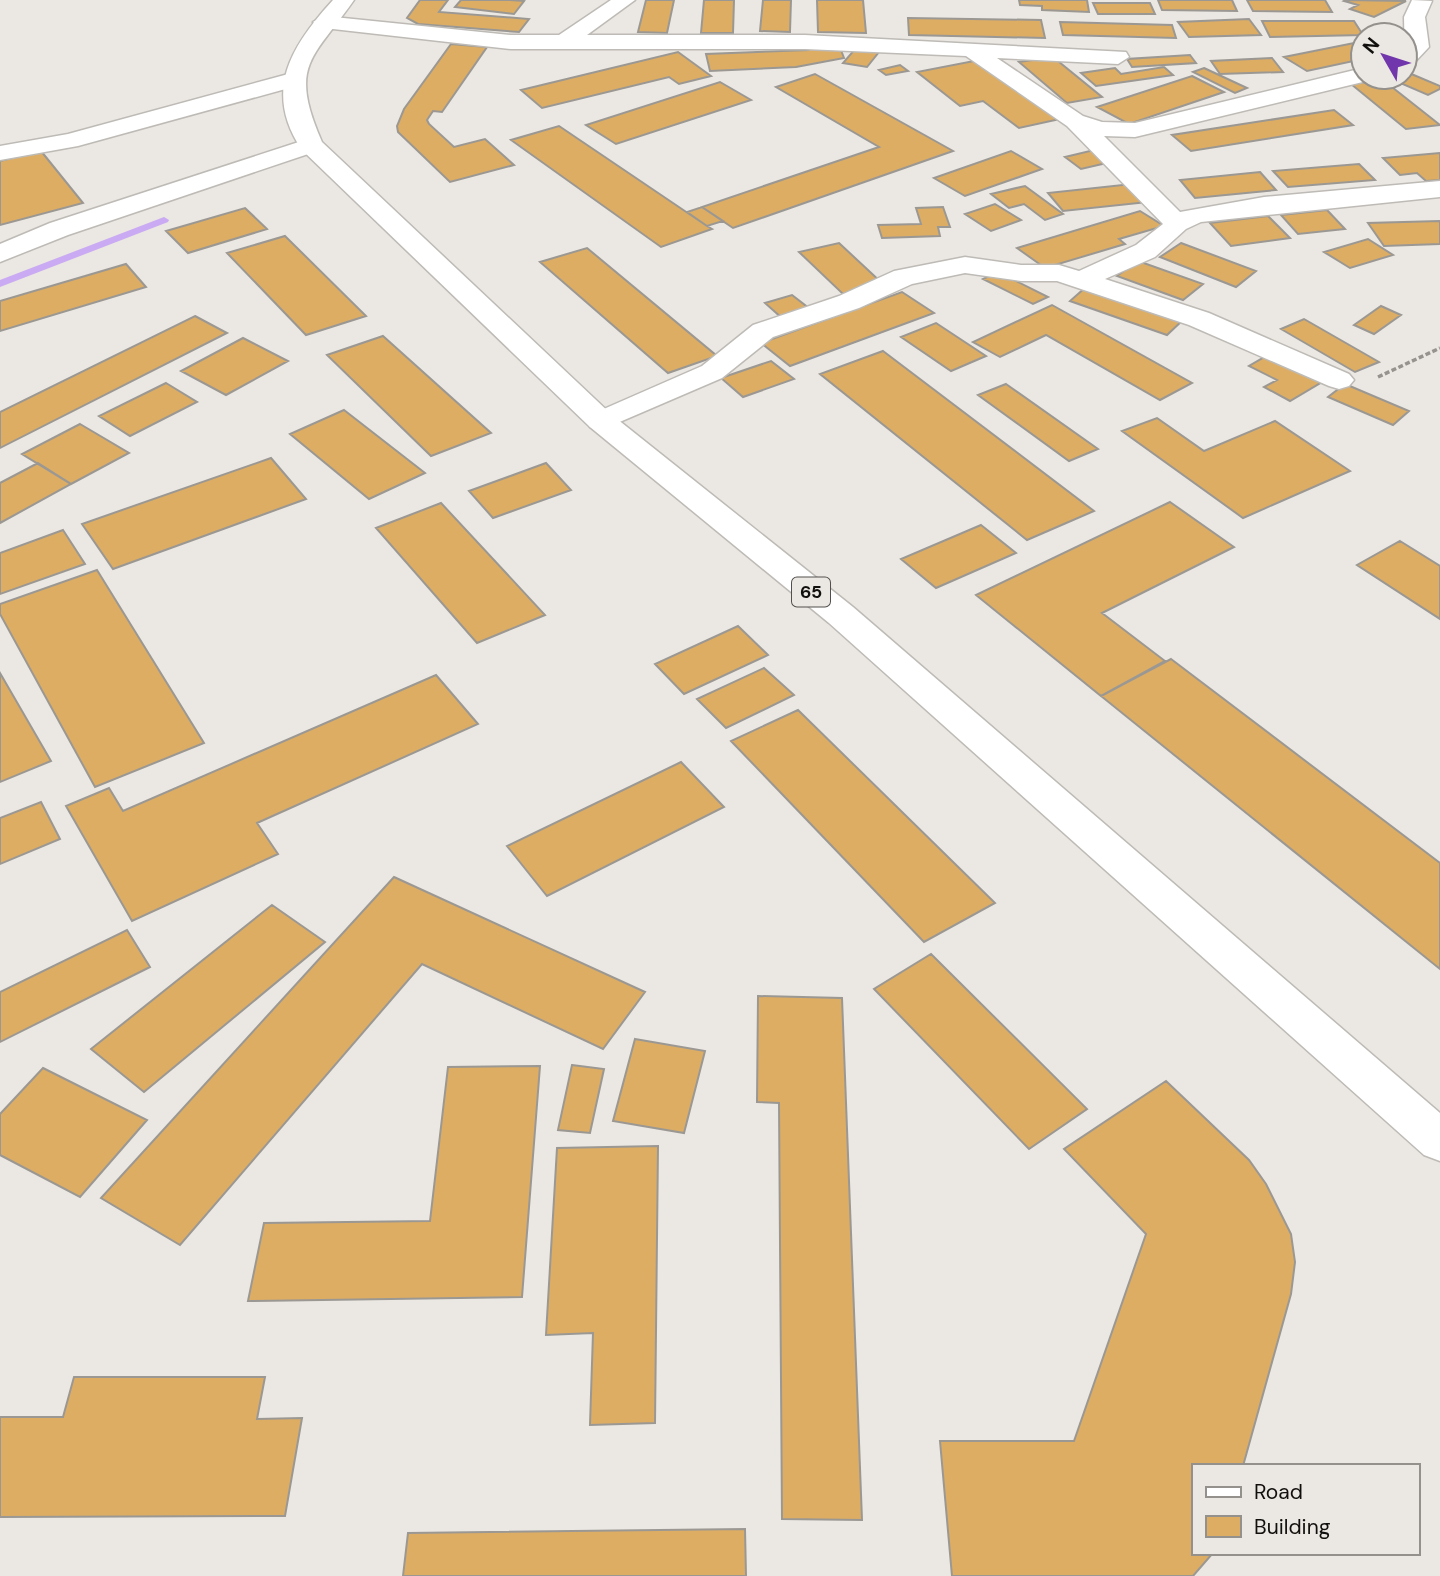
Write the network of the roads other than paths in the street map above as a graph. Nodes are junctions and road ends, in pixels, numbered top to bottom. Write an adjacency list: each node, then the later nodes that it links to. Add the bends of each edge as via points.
1 (625, 0): 5 (street)
2 (1422, 1): 4 (street, via 1415,8)
3 (334, 11): 5 (street, via 511,42); 11 (street, via 310,40)
4 (1414, 21)
5 (565, 41): 6 (street, via 805,42)
6 (974, 52): 8 (street); 12 (street)
7 (1440, 55): 9 (street)
8 (1118, 57)
9 (1419, 60)
10 (1349, 78): 12 (street, via 1135,130 1100,129)
11 (292, 80): 13 (street, 65, via 296,111); 14 (street, via 70,141)
12 (1075, 121): 16 (street)
13 (311, 145): 17 (street, via 59,229); 20 (street, 65)
14 (0, 153)
15 (1440, 189): 16 (street, via 1264,205 1194,215)
16 (1177, 225): 18 (street, via 1152,248)
17 (0, 254)
18 (1080, 280): 19 (street, via 1199,319); 20 (street, via 1059,273 965,265 904,277 849,302 763,331 712,372)
19 (1339, 380)
20 (601, 421): 21 (street, 65, via 893,660)
21 (1440, 1141)

